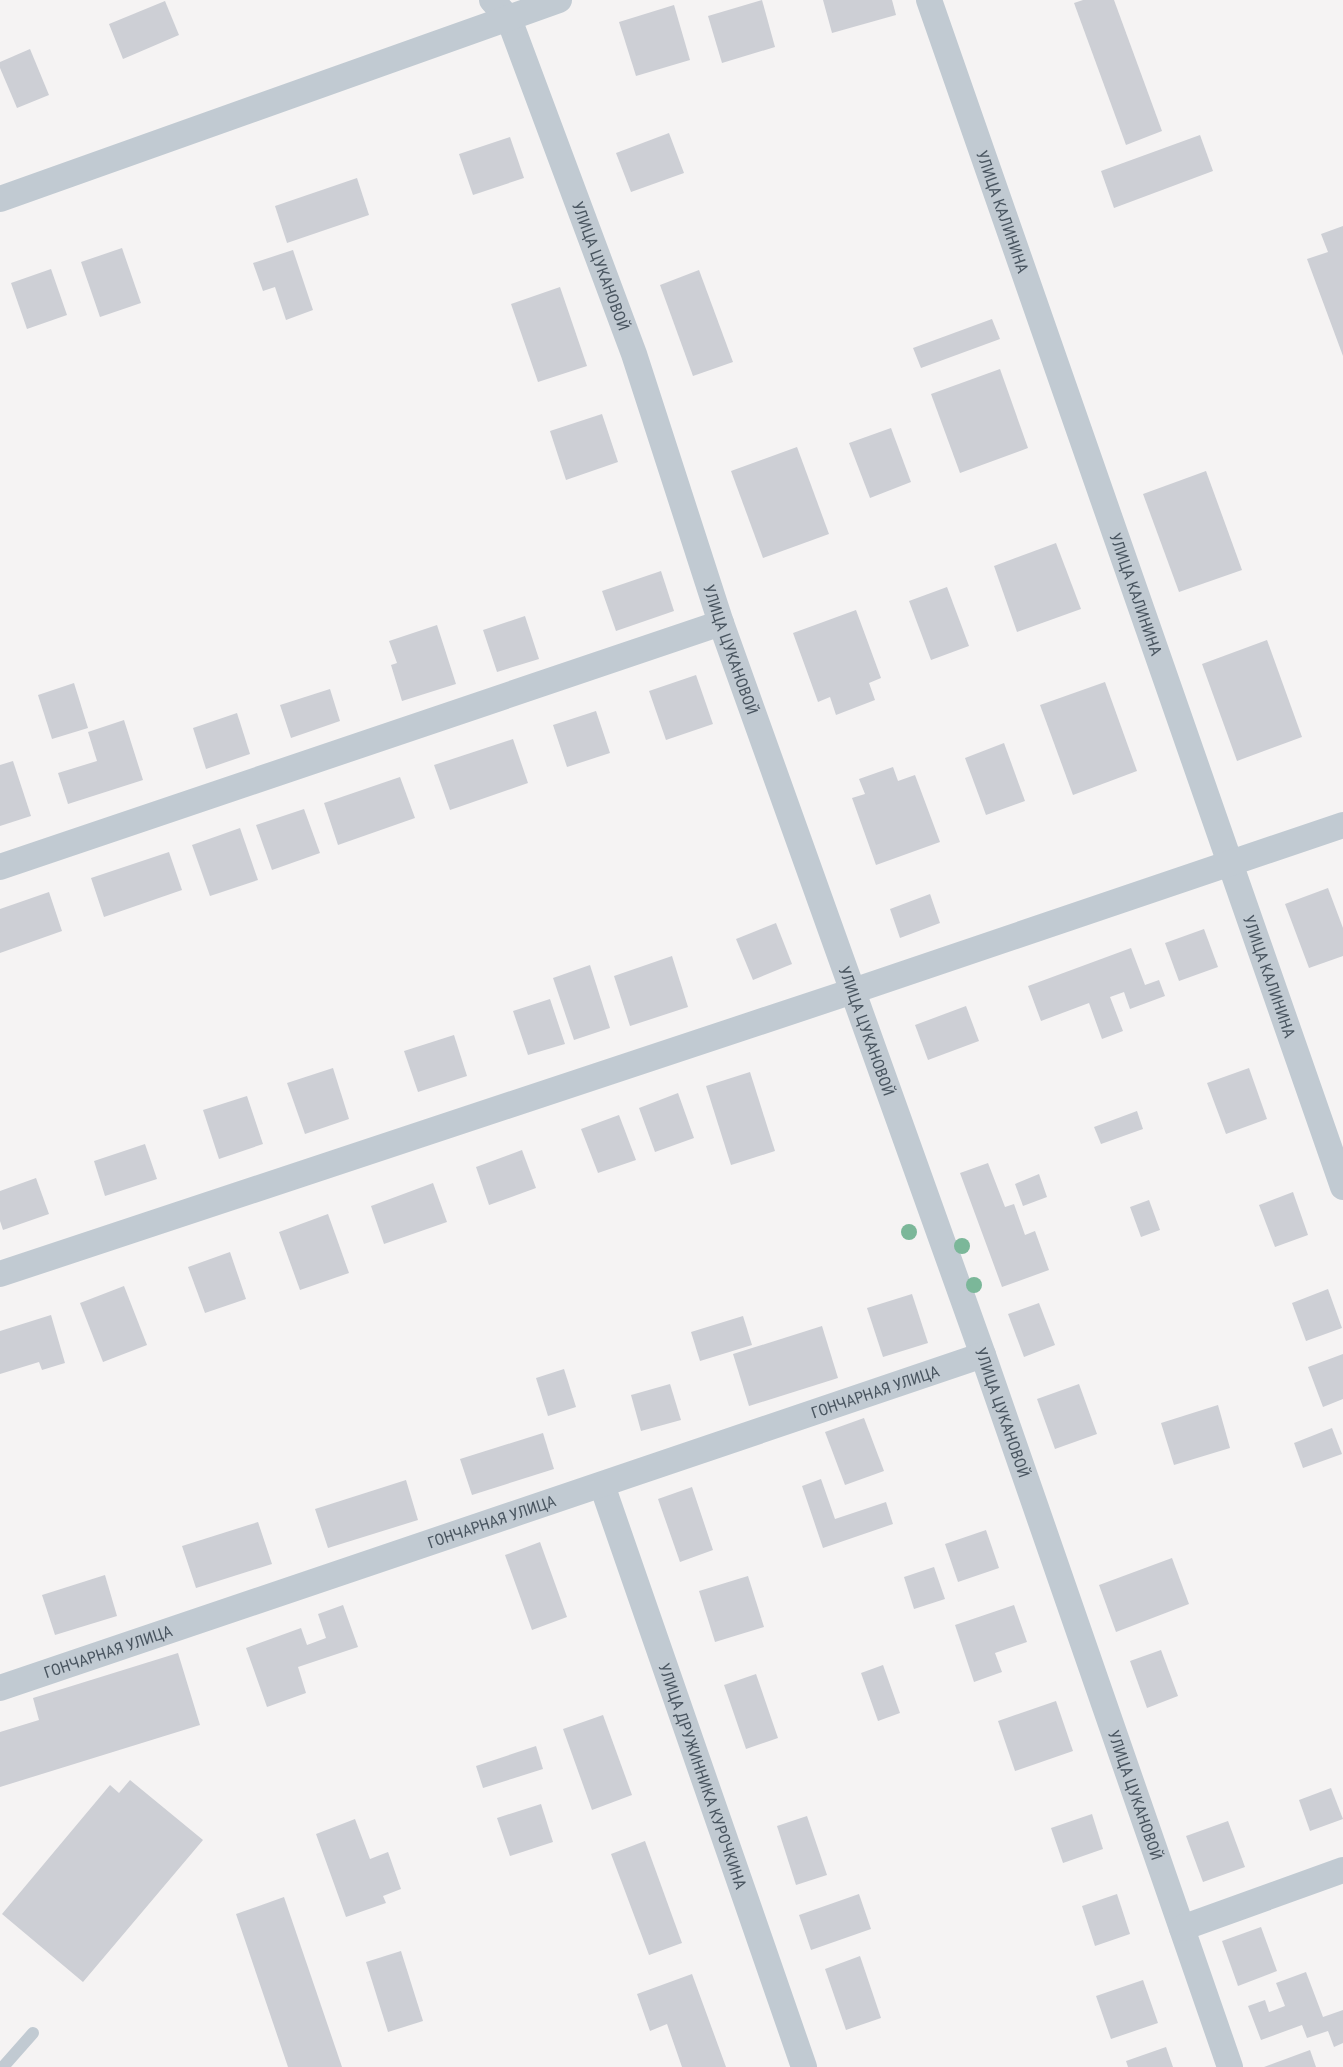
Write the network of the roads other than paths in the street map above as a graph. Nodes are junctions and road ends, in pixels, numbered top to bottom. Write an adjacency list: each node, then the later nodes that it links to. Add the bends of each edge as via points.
1 (492, 0): 4 (street, УЛИЦА ЦУКАНОВОЙ)
2 (559, 0): 4 (street)
3 (929, 0): 8 (street, УЛИЦА КАЛИНИНА)
4 (509, 19): 5 (street); 6 (street, УЛИЦА ЦУКАНОВОЙ, via 634,354)
5 (0, 199)
6 (721, 623): 9 (street); 10 (street, УЛИЦА ЦУКАНОВОЙ)
7 (1343, 825): 8 (street)
8 (1230, 863): 10 (street); 11 (street, УЛИЦА КАЛИНИНА)
9 (0, 867)
10 (853, 991): 12 (street); 13 (street, УЛИЦА ЦУКАНОВОЙ)
11 (1343, 1187)
12 (0, 1274)
13 (983, 1355): 14 (street, ГОНЧАРНАЯ УЛИЦА); 17 (street, УЛИЦА ЦУКАНОВОЙ)
14 (602, 1485): 15 (street, ГОНЧАРНАЯ УЛИЦА); 20 (street, УЛИЦА ДРУЖИННИКА КУРОЧКИНА)
15 (0, 1688)
16 (1343, 1870): 17 (street)
17 (1182, 1928): 21 (street, УЛИЦА ЦУКАНОВОЙ)
18 (33, 2033): 19 (lane)
19 (3, 2067)
20 (804, 2067)
21 (1230, 2067)

